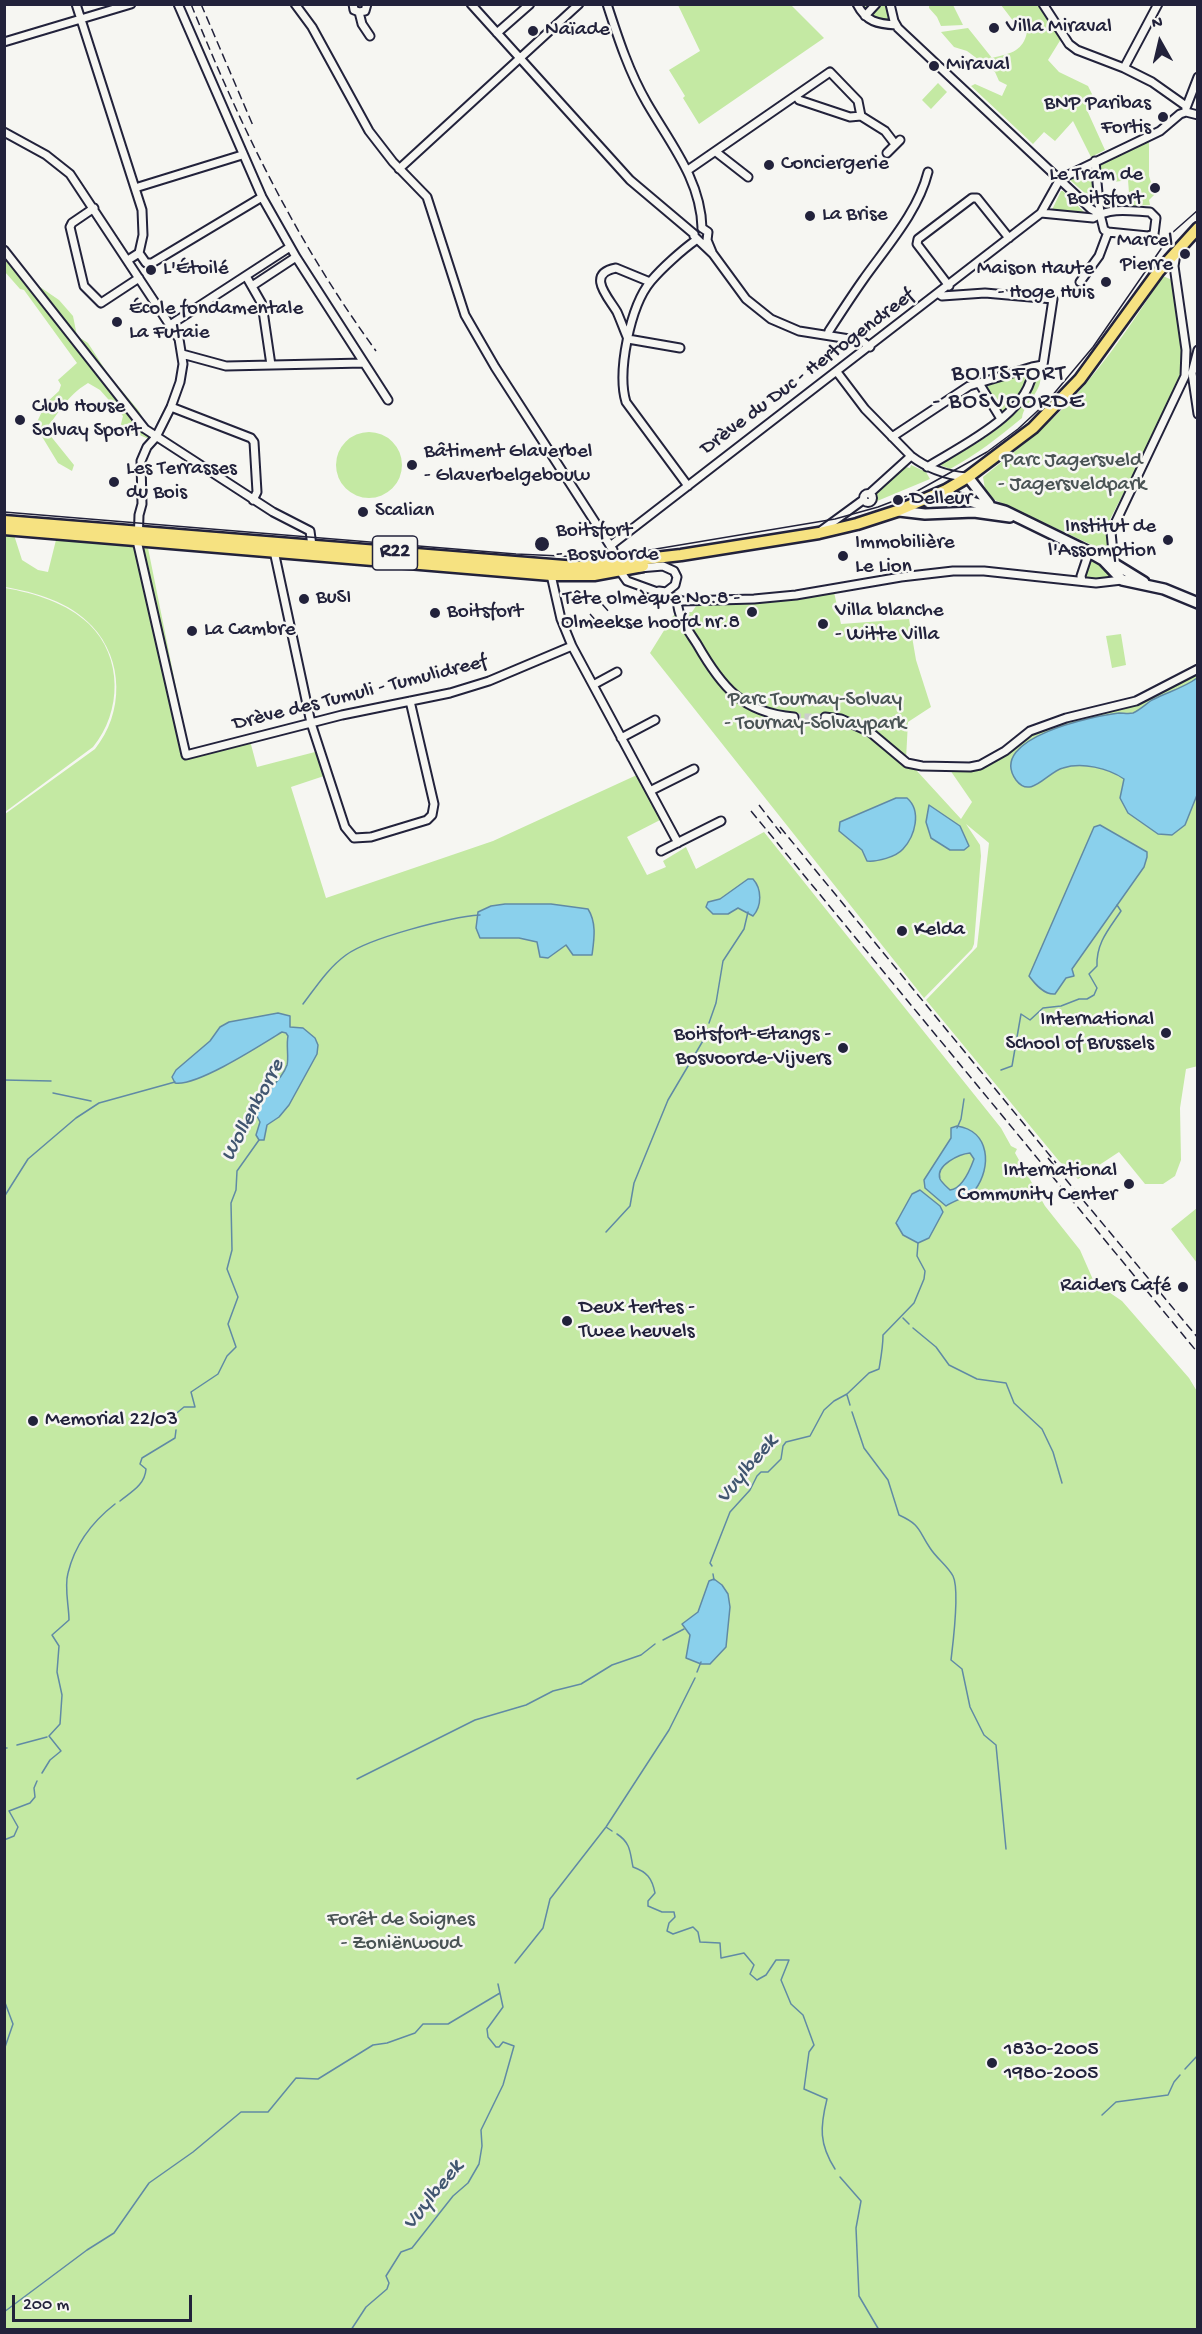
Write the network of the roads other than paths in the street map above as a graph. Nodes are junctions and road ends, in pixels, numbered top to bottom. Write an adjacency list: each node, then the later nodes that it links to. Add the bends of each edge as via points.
1 (76, 4): 18 (street)
2 (131, 4): 18 (street)
3 (178, 4): 33 (street)
4 (294, 4): 35 (street, via 312,27 369,131)
5 (353, 4): 16 (street)
6 (367, 4): 16 (street, via 365,11)
7 (471, 4): 20 (street)
8 (530, 4): 20 (street)
9 (579, 4): 23 (street)
10 (607, 4): 36 (street, via 635,80)
11 (857, 4): 17 (street)
12 (876, 4): 17 (street)
13 (890, 4): 19 (street)
14 (1043, 4): 24 (street, via 1069,44)
15 (1158, 4): 24 (street)
16 (359, 12): 21 (street)
17 (865, 16): 19 (street, via 874,23)
18 (82, 20): 22 (street); 40 (street)
19 (896, 25): 39 (street)
20 (497, 33): 23 (street)
21 (370, 36)
22 (4, 42)
23 (519, 59): 35 (street); 50 (street, via 630,180)
24 (1124, 68): 27 (street, via 1152,82)
25 (1197, 77): 27 (street)
26 (796, 96): 29 (street, via 848,116); 29 (street, via 830,72 858,101); 31 (street)
27 (1186, 109): 28 (street); 34 (street, via 1165,128)
28 (1197, 115)
29 (861, 116): 32 (street, via 898,142)
30 (4, 132): 42 (street, via 62,166)
31 (716, 152): 36 (street); 38 (street)
32 (887, 153)
33 (242, 155): 40 (street); 41 (street)
34 (1095, 161): 39 (street); 44 (street)
35 (399, 169): 100 (street, via 427,197 465,315)
36 (688, 171): 46 (street, via 698,199)
37 (928, 172): 66 (street, via 897,234)
38 (748, 177)
39 (1060, 179): 43 (street, Drève du Duc - Hertogendreef); 44 (street)
40 (135, 188): 54 (street, via 143,220)
41 (262, 196): 51 (street); 54 (street, via 153,263 146,263)
42 (94, 208): 56 (street); 59 (street, via 70,227 86,290 101,303)
43 (1041, 213): 44 (street, via 1093,218); 49 (street, Drève du Duc - Hertogendreef)
44 (1100, 214): 48 (street, via 1104,230); 48 (street, via 1121,210 1150,212 1155,216 1152,236)
45 (1197, 221): 57 (main road, R22, via 1176,243)
46 (702, 228): 50 (street, via 697,229); 50 (street, via 708,232)
47 (1197, 228): 53 (main road, R22)
48 (1111, 233): 61 (street)
49 (1009, 238): 63 (street, Drève du Duc - Hertogendreef); 63 (street, via 977,198 972,198 918,239 917,244)
50 (700, 239): 60 (street); 66 (street, via 759,311 799,331)
51 (290, 247): 55 (street); 58 (street)
52 (4, 250): 84 (street, via 145,429)
53 (1176, 251): 57 (main road, R22); 70 (street, via 1174,266)
54 (139, 253): 56 (street)
55 (296, 257): 62 (street); 73 (street)
56 (128, 260): 59 (street)
57 (1158, 272): 88 (main road, R22, via 1059,403)
58 (246, 276): 62 (street); 65 (street)
59 (139, 278): 65 (street)
60 (650, 282): 67 (street, via 632,318); 67 (street, via 616,268 601,277 604,293)
61 (1080, 282)
62 (252, 286): 74 (street, via 262,304)
63 (949, 286): 64 (street, Drève du Duc - Hertogendreef)
64 (939, 294): 68 (street, Drève du Duc - Hertogendreef); 75 (street, via 942,297 985,293 1053,299 1043,365)
65 (170, 325): 72 (street)
66 (828, 335): 68 (street)
67 (628, 339): 69 (street); 89 (street, via 622,368 626,402)
68 (870, 347): 76 (street, Drève du Duc - Hertogendreef)
69 (680, 348)
70 (1186, 350): 71 (street); 78 (street, via 1186,372)
71 (1197, 351): 79 (street, via 1192,373)
72 (182, 354): 74 (street, via 226,366); 81 (street, via 180,382)
73 (364, 363): 74 (street); 80 (street)
74 (271, 365)
75 (1032, 367): 77 (street); 83 (street, via 1028,388)
76 (837, 372): 85 (street); 89 (street, Drève du Duc - Hertogendreef)
77 (979, 383): 83 (street); 85 (street)
78 (1179, 392): 79 (street, via 1187,389); 104 (street, via 1111,532)
79 (1194, 394): 82 (street)
80 (388, 400)
81 (171, 407): 84 (street); 91 (street, via 251,438 257,492)
82 (1197, 414)
83 (1001, 418): 87 (street)
84 (156, 437): 91 (street); 98 (street, via 141,461)
85 (892, 437): 86 (street)
86 (911, 456): 87 (street); 97 (street, via 869,494 871,501 863,500)
87 (927, 467): 88 (street)
88 (968, 477): 90 (main road, R22); 92 (main road)
89 (688, 486): 100 (street, Drève du Duc - Hertogendreef)
90 (946, 490): 92 (main road, via 954,497); 93 (main road, R22)
91 (253, 500): 99 (street, via 310,531)
92 (991, 506): 94 (main road)
93 (897, 511): 94 (main road, via 974,512); 97 (main road, R22)
94 (1016, 518): 102 (main road)
95 (4, 521): 98 (main road, R22)
96 (4, 530): 98 (main road, R22)
97 (819, 533): 103 (main road, R22)
98 (139, 536): 99 (main road, R22); 101 (main road, R22); 123 (street, Drève des Tumuli - Tumulidreef, via 138,547 186,755)
99 (312, 546): 105 (main road, R22, via 554,566)
100 (610, 546): 105 (street)
101 (274, 551): 107 (main road, R22); 123 (street)
102 (1092, 554): 104 (main road); 108 (main road); 109 (street)
103 (681, 555): 105 (main road, R22); 106 (main road, R22)
104 (1114, 563): 111 (main road, via 1140,580)
105 (619, 567): 106 (main road, R22); 107 (main road, R22, via 589,575); 112 (street, via 627,581)
106 (636, 568): 110 (street, via 671,568 677,577)
107 (550, 574): 115 (street)
108 (1123, 580): 109 (street); 111 (main road)
109 (1082, 581): 114 (street, via 953,571 796,595)
110 (671, 589): 112 (street); 114 (street)
111 (1164, 589): 113 (main road)
112 (658, 591): 114 (street)
113 (1197, 603)
114 (677, 604): 120 (street, via 710,667 729,691 760,711)
115 (572, 646): 118 (street); 119 (street, Drève des Tumuli - Tumulidreef, via 489,681)
116 (1197, 669): 121 (street, via 1136,700 1030,731 1005,752 970,767 908,763 870,732)
117 (617, 672): 118 (street)
118 (593, 685): 124 (street)
119 (410, 701): 123 (street, Drève des Tumuli - Tumulidreef); 123 (street, via 434,804 432,814 364,839 354,838 345,827)
120 (794, 717)
121 (825, 717)
122 (655, 720): 124 (street)
123 (311, 723)
124 (621, 738): 126 (street)
125 (694, 769): 126 (street)
126 (650, 792): 128 (street)
127 (721, 821): 128 (street)
128 (678, 843): 129 (street)
129 (662, 851)

